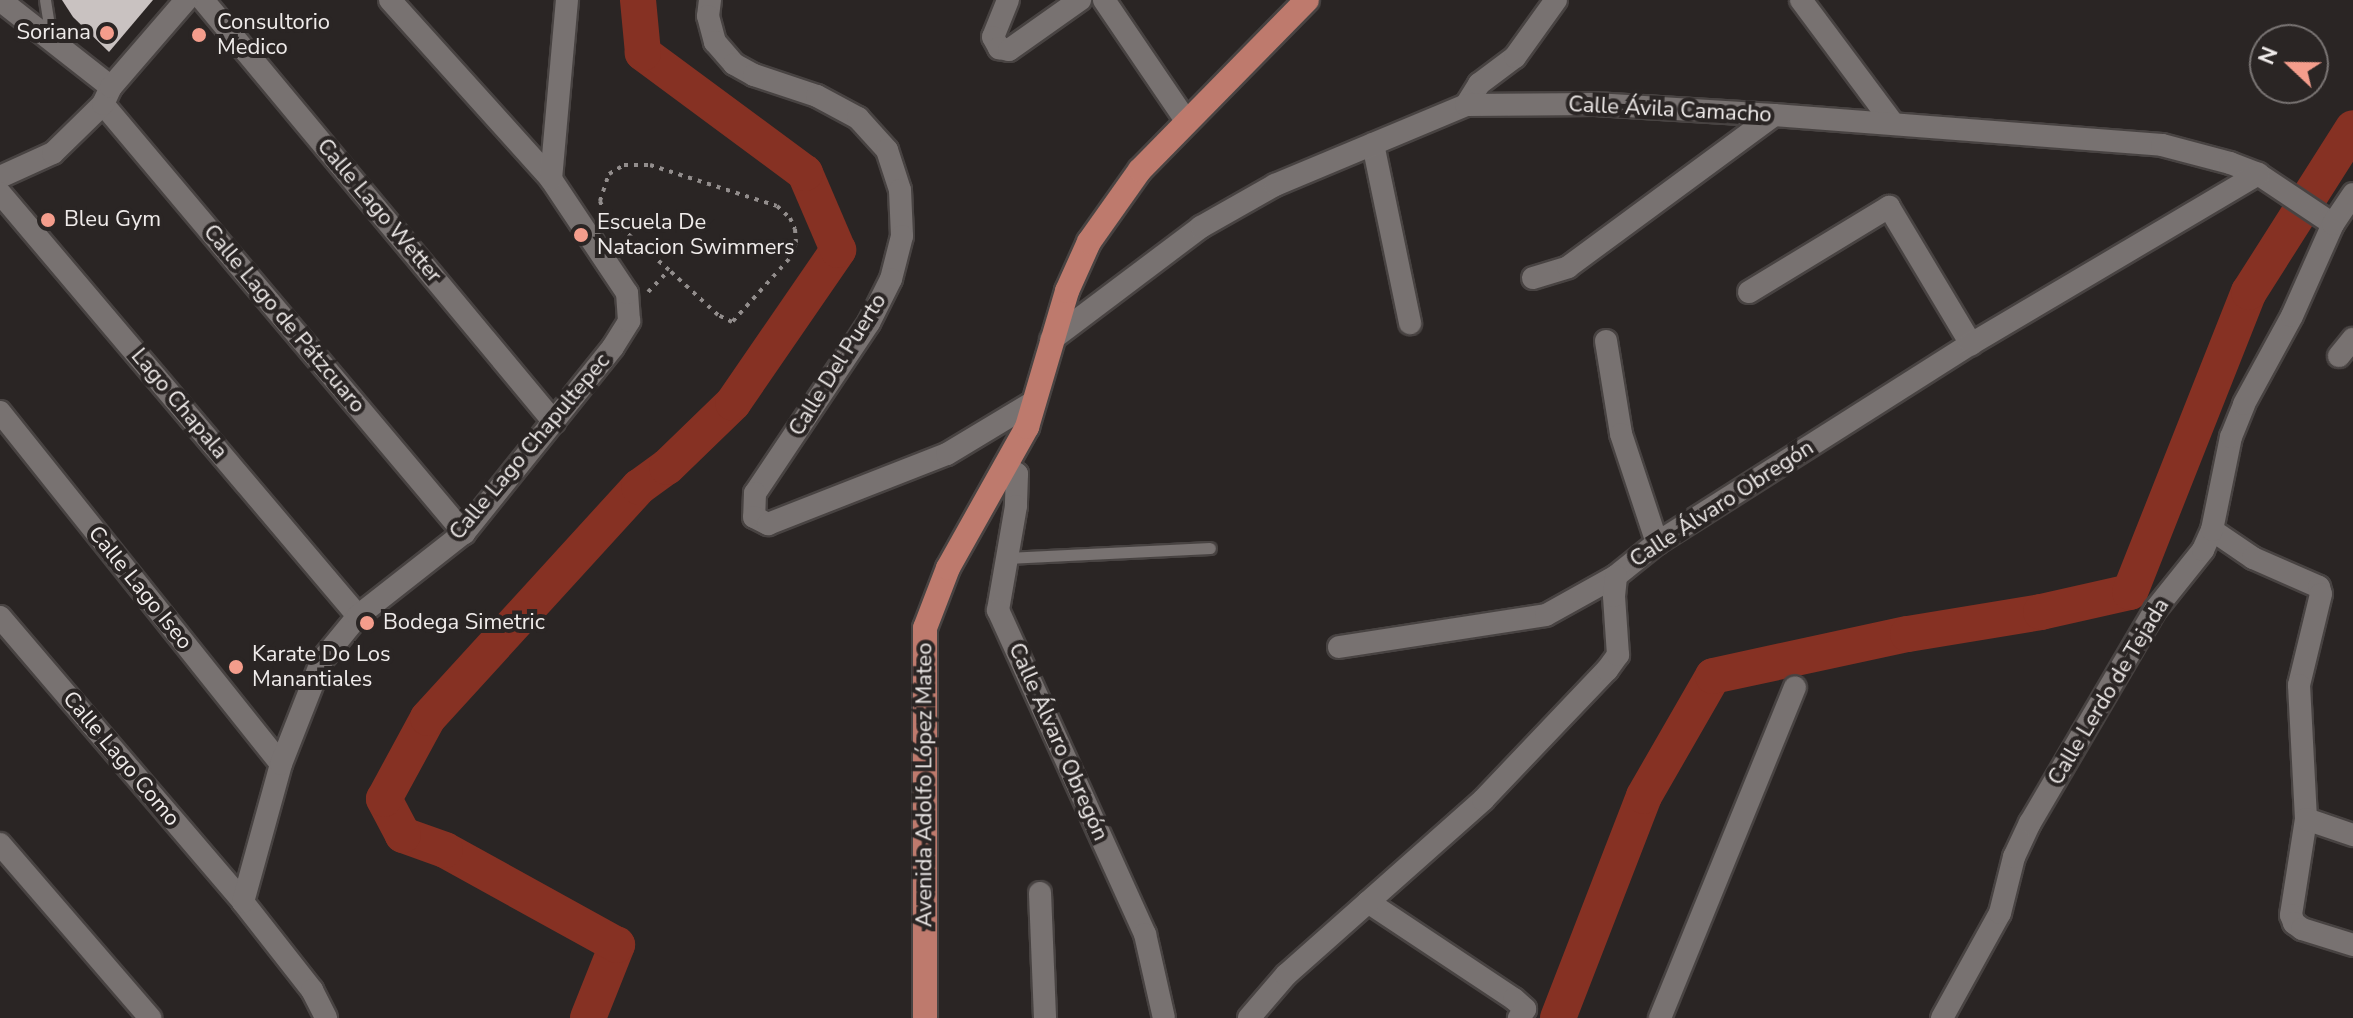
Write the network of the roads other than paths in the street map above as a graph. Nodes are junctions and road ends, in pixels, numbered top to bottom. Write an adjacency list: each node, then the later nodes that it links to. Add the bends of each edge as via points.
1 (0, 0): 15 (street)
2 (45, 0): 15 (lane)
3 (186, 0): 17 (street)
4 (203, 0): 37 (street, Calle Lago Wetter)
5 (390, 0): 25 (street)
6 (567, 0): 25 (street)
7 (710, 0): 35 (street, Calle Del Puerto, via 715,42 734,64 858,118 887,150 900,190 902,236 891,279 869,323 755,493 754,517 768,524 947,454)
8 (1008, 0): 9 (street, via 993,37 999,48 1009,50)
9 (1080, 0)
10 (1104, 0): 20 (street)
11 (1307, 0): 20 (main road, Avenida Adolfo López Mateo)
12 (1545, 0): 16 (street, via 1480,70)
13 (1556, 0): 16 (street, via 1515,57)
14 (1801, 0): 21 (street)
15 (51, 40): 17 (street)
16 (1479, 84): 18 (street)
17 (107, 95): 24 (street, via 53,153); 40 (street, Calle Lago de Pátzcuaro)
18 (1466, 105): 19 (street, Calle Ávila Camacho, via 1595,104); 22 (street, Calle Ávila Camacho)
19 (1774, 115): 21 (street, Calle Ávila Camacho); 29 (street, via 1568,267)
20 (1187, 122): 32 (main road, Avenida Adolfo López Mateo, via 1140,170 1089,242)
21 (1892, 122): 23 (street, Calle Ávila Camacho, via 2162,145)
22 (1373, 144): 31 (street); 32 (street, Calle Ávila Camacho, via 1275,185 1201,227)
23 (2258, 174): 28 (street, Calle Ávila Camacho); 34 (street, Calle Álvaro Obregón)
24 (0, 177)
25 (551, 179): 37 (street, Calle Lago Chapultepec, via 627,293 629,321)
26 (0, 193): 45 (street, Lago Chapala)
27 (2353, 194): 28 (street, Calle Lerdo de Tejada)
28 (2333, 224): 39 (street, Calle Lerdo de Tejada, via 2292,316 2244,404 2231,437)
29 (1533, 278)
30 (1749, 292): 34 (street, via 1889,207)
31 (1410, 323)
32 (1051, 340): 35 (main road, Avenida Adolfo López Mateo)
33 (1606, 341): 41 (street, via 1621,434)
34 (1971, 344): 41 (street, Calle Álvaro Obregón)
35 (1035, 401): 38 (main road, Avenida Adolfo López Mateo)
36 (0, 412): 49 (street, Calle Lago Iseo)
37 (554, 422): 40 (street, Calle Lago Chapultepec)
38 (1005, 465): 43 (street, Calle Álvaro Obregón, via 1017,474); 60 (main road, Avenida Adolfo López Mateo, via 948,568 925,628)
39 (2212, 530): 50 (street, via 2253,558 2319,587 2299,685); 65 (street, Calle Lerdo de Tejada, via 2193,564 2155,610 2030,823 2014,857 2000,913)
40 (464, 533): 45 (street, Calle Lago Chapultepec)
41 (1657, 543): 44 (street, Calle Álvaro Obregón)
42 (1210, 548): 43 (lane)
43 (1007, 558): 62 (street, Calle Álvaro Obregón, via 998,610 1145,934)
44 (1616, 576): 47 (street, via 1546,615); 55 (street, Calle Álvaro Obregón, via 1618,655 1607,670 1483,800)
45 (358, 616): 49 (street, Calle Lago Chapultepec, via 322,660)
46 (0, 617): 54 (street, Calle Lago Como)
47 (1339, 647)
48 (1795, 687): 64 (street)
49 (281, 764): 54 (street, Calle Lago Chapultepec)
50 (2306, 819): 51 (street); 56 (street, via 2291,915 2302,929)
51 (2353, 835)
52 (0, 844): 58 (street)
53 (1040, 893): 61 (street)
54 (243, 902): 59 (street, via 312,990)
55 (1368, 902): 57 (street); 63 (street, Calle Álvaro Obregón, via 1286,975)
56 (2353, 945)
57 (1516, 1009)
58 (150, 1018)
59 (326, 1018)
60 (925, 1018)
61 (1045, 1018)
62 (1164, 1018)
63 (1249, 1018)
64 (1660, 1018)
65 (1942, 1018)

